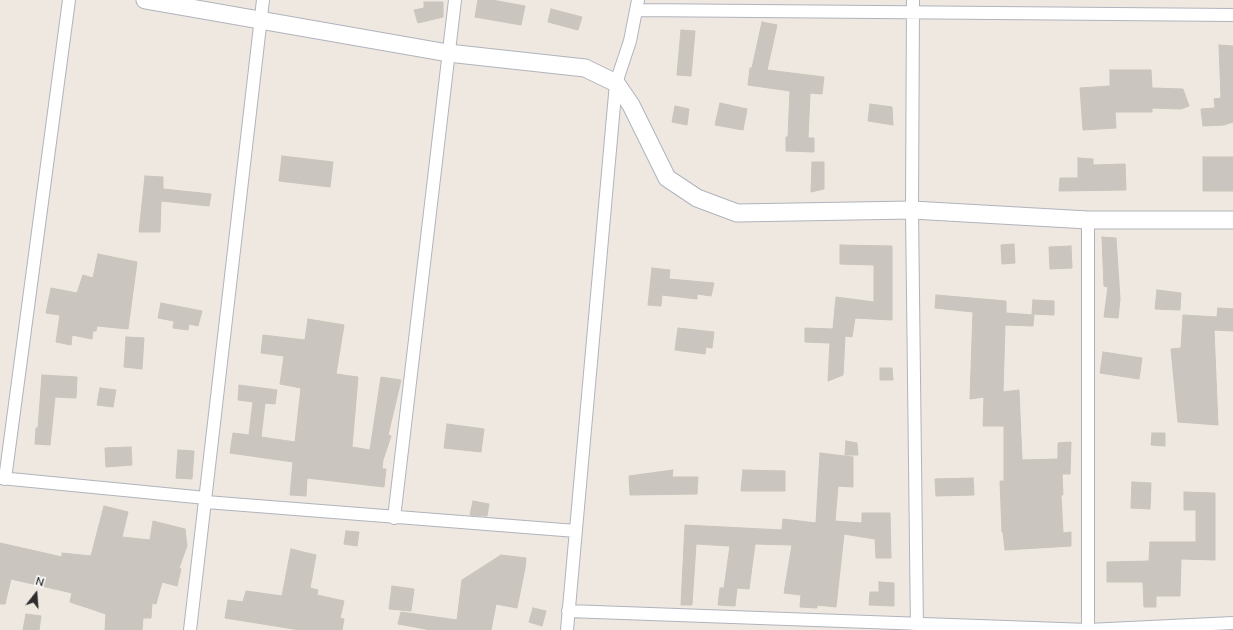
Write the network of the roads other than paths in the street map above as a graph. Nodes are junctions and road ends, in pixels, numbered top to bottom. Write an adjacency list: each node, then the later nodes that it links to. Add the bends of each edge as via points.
1 (69, 0): 15 (street)
2 (145, 0): 9 (street)
3 (263, 0): 9 (street)
4 (455, 0): 10 (street)
5 (913, 0): 7 (street)
6 (638, 5): 7 (street); 11 (street, via 630,41)
7 (914, 12): 8 (street); 12 (street)
8 (1233, 15)
9 (260, 21): 10 (street); 16 (street)
10 (448, 53): 11 (street, via 585,68); 17 (street)
11 (616, 82): 12 (street, via 631,105 667,178 697,198 737,213); 18 (street)
12 (912, 210): 13 (street); 21 (street)
13 (1088, 220): 14 (street); 24 (street)
14 (1233, 220)
15 (3, 479): 16 (street, via 206,498)
16 (206, 502): 17 (street); 22 (street)
17 (394, 518): 18 (street)
18 (576, 531): 19 (street)
19 (568, 612): 21 (street); 23 (street)
20 (1233, 623): 24 (street)
21 (917, 626): 24 (street)
22 (190, 630)
23 (567, 630)
24 (1088, 630)

